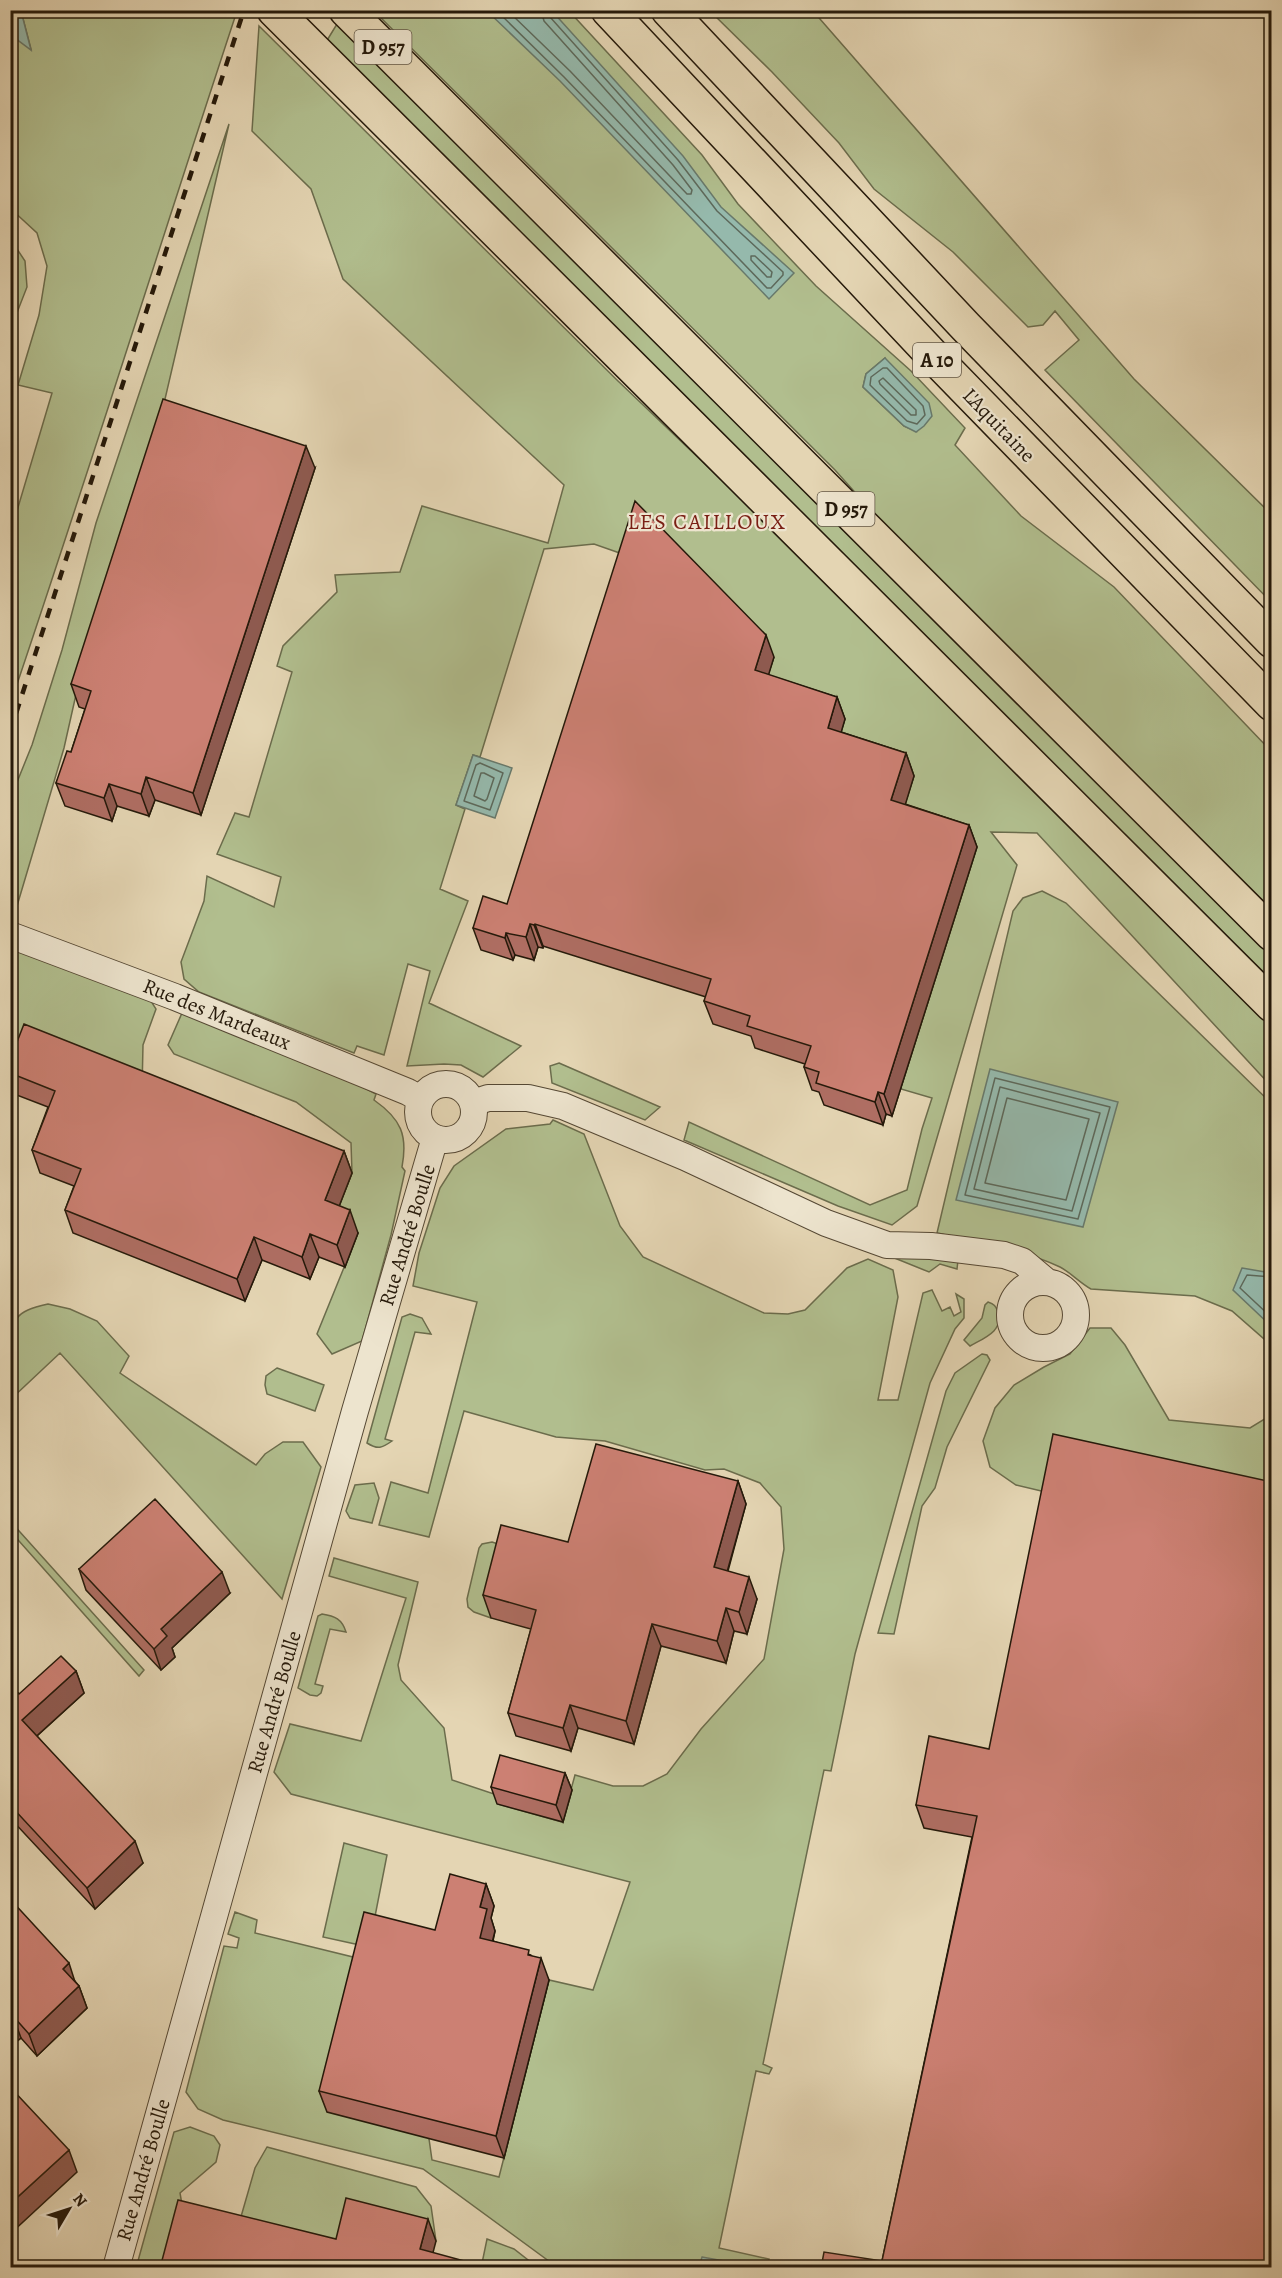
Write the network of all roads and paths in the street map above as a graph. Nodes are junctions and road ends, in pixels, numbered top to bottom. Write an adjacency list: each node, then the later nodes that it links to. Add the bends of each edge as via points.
1 (274, 10): 9 (main road, D 957)
2 (346, 10): 7 (main road, D 957)
3 (608, 10): 6 (main road, L'Aquitaine / A 10, via 935,358)
4 (668, 10): 5 (main road, A 10, via 959,319)
5 (1272, 641)
6 (1272, 704)
7 (1272, 934)
8 (10, 935): 10 (street, Rue des Mardeaux, via 174,997)
9 (1272, 1005)
10 (420, 1099): 11 (street, via 432,1087 448,1083 464,1089); 12 (street, via 422,1126)
11 (473, 1103): 12 (street, via 475,1112 469,1129 454,1139); 13 (street, via 488,1098 528,1098 563,1106 826,1223 887,1245 931,1246)
12 (435, 1138): 16 (street, Rue André Boulle)
13 (985, 1254): 14 (street, via 1022,1261); 15 (street, via 1003,1268)
14 (1047, 1282): 15 (street, via 1037,1282); 15 (street, via 1069,1295 1076,1309 1073,1329 1058,1345 1036,1348 1017,1337 1009,1317)
15 (1019, 1291)
16 (116, 2268)

